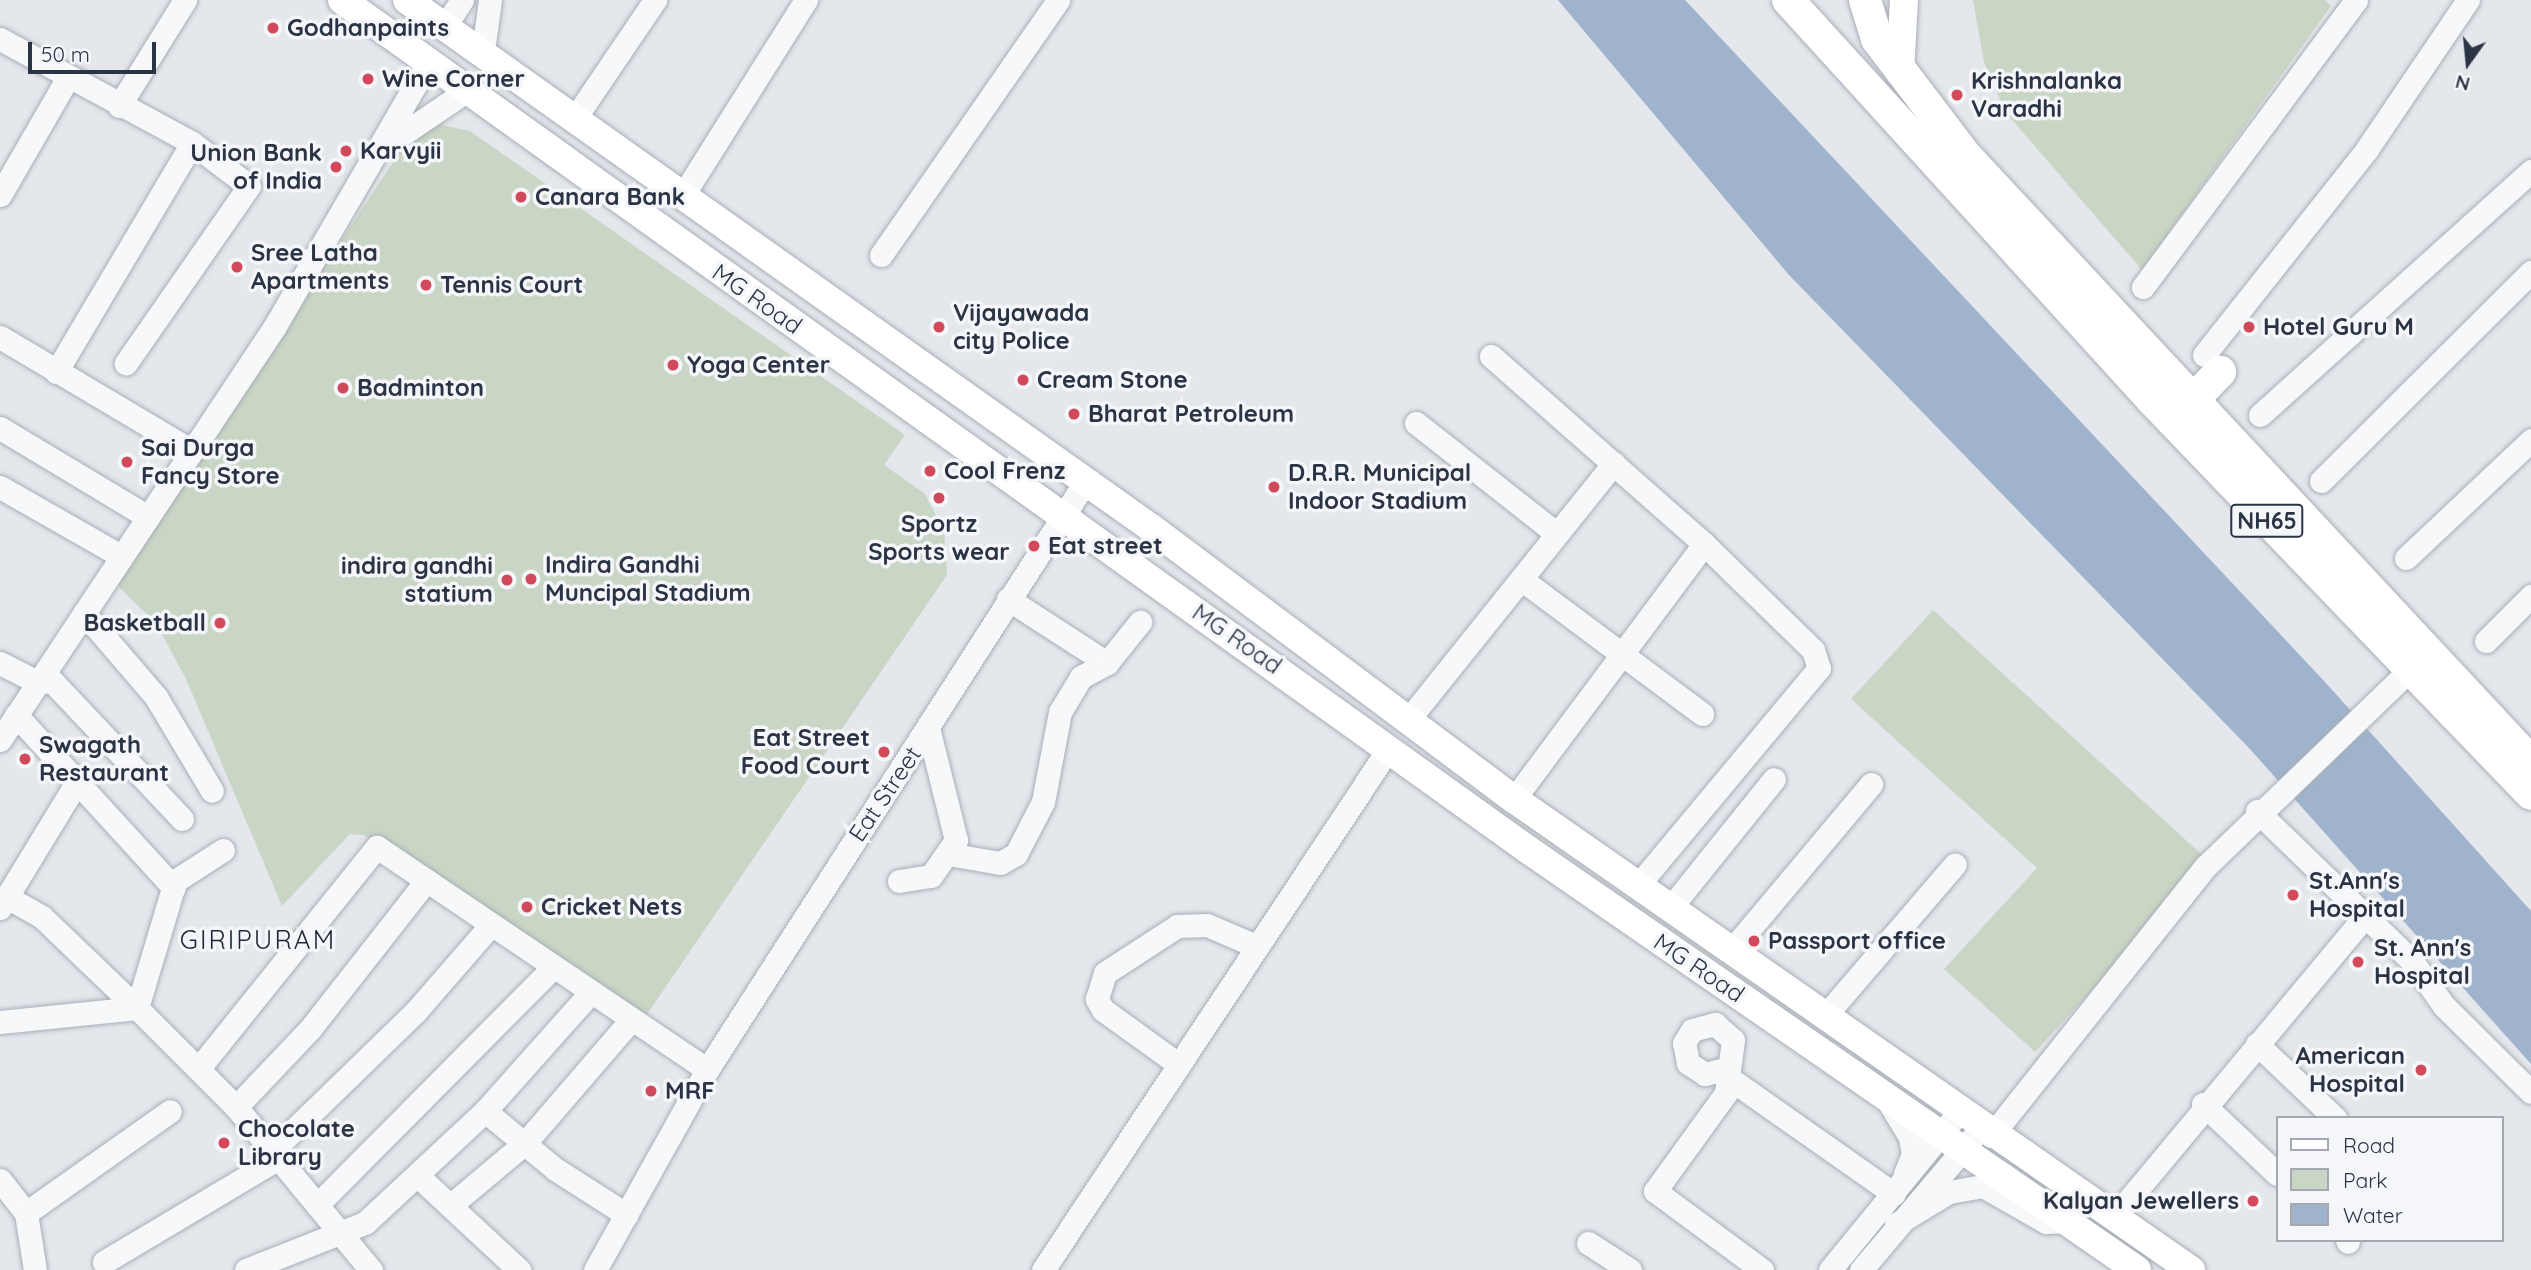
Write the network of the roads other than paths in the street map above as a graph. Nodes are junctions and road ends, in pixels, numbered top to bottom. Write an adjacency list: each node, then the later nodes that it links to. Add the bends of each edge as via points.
1 (185, 0): 23 (street)
2 (342, 0): 19 (main road, MG Road)
3 (407, 0): 14 (main road, MG Road)
4 (462, 0): 14 (street)
5 (490, 0): 17 (street)
6 (655, 0): 24 (street)
7 (806, 0): 29 (street)
8 (1058, 0): 30 (street)
9 (1788, 0): 18 (highway, NH65)
10 (1865, 0): 15 (highway, NH65)
11 (1904, 0): 20 (main road)
12 (2356, 0): 32 (street)
13 (2468, 0): 38 (street)
14 (444, 26): 17 (main road, MG Road)
15 (1877, 38): 18 (highway); 20 (highway, NH65)
16 (0, 39): 21 (street)
17 (483, 51): 24 (main road, MG Road)
18 (1843, 61): 65 (highway, NH65)
19 (429, 63): 22 (main road, MG Road); 26 (street)
20 (1900, 73): 40 (highway, NH65, via 1965,155)
21 (68, 77): 23 (street); 28 (street)
22 (466, 92): 26 (street); 35 (main road, MG Road)
23 (119, 106): 25 (street)
24 (575, 118): 29 (main road, MG Road)
25 (192, 143): 37 (street, via 249,186); 39 (street)
26 (382, 148): 45 (street)
27 (2531, 171): 41 (street)
28 (0, 195)
29 (683, 195): 33 (main road, MG Road)
30 (881, 255)
31 (2531, 272): 47 (street)
32 (2143, 287)
33 (860, 323): 35 (main road); 48 (main road, MG Road)
34 (0, 337): 39 (street)
35 (837, 356): 50 (main road, MG Road)
36 (1491, 356): 46 (street)
37 (126, 363)
38 (2212, 364): 40 (highway)
39 (57, 372): 45 (street)
40 (2191, 402): 73 (highway, NH65)
41 (2260, 415)
42 (1416, 424): 52 (street)
43 (0, 428): 51 (street)
44 (2531, 440): 55 (street)
45 (192, 451): 51 (street)
46 (1614, 463): 52 (street); 53 (street)
47 (2321, 481)
48 (1085, 482): 50 (street, Eat Street); 69 (main road, MG Road)
49 (0, 488): 54 (street)
50 (1060, 516): 58 (street, Eat Street); 72 (main road, MG Road)
51 (148, 517): 54 (street)
52 (1557, 534): 56 (street)
53 (1704, 544): 62 (street); 87 (street, via 1813,650 1819,668)
54 (121, 556): 59 (street)
55 (2406, 558)
56 (1521, 579): 62 (street); 69 (street)
57 (2531, 596): 61 (street)
58 (1008, 599): 64 (street); 70 (street, Eat Street)
59 (84, 614): 66 (street); 77 (street, via 156,697)
60 (1140, 622): 64 (street)
61 (2486, 641)
62 (1620, 655): 67 (street); 79 (street)
63 (0, 663): 66 (street)
64 (1107, 663): 83 (street, via 1081,677 1060,712 1044,802 1016,854 1000,863)
65 (2404, 678): 73 (highway, NH65); 80 (street)
66 (39, 683): 68 (street); 81 (street, via 51,680)
67 (1702, 714)
68 (16, 715): 71 (street); 75 (street)
69 (1408, 720): 79 (main road, MG Road)
70 (928, 728): 83 (street, via 956,825); 104 (street, Eat Street)
71 (0, 740)
72 (1389, 748): 93 (street); 105 (main road, MG Road)
73 (2518, 759): 78 (highway, NH65)
74 (1774, 779): 90 (street)
75 (77, 782): 88 (street); 89 (street)
76 (1871, 784): 94 (street)
77 (212, 790)
78 (2531, 794)
79 (1514, 799): 87 (main road, MG Road)
80 (2261, 808): 91 (street); 112 (street)
81 (182, 819)
82 (223, 849): 88 (street)
83 (948, 854): 86 (street, via 931,876)
84 (1955, 864): 98 (street)
85 (427, 880): 92 (street); 103 (street, via 386,850 371,849); 108 (street, via 310,1029)
86 (900, 881)
87 (1638, 885): 90 (main road, MG Road)
88 (174, 888): 97 (street)
89 (4, 902): 97 (street, via 42,918)
90 (1671, 908): 94 (main road, MG Road)
91 (2365, 916): 101 (street); 106 (street)
92 (490, 926): 95 (street); 114 (street, via 415,1011)
93 (1256, 946): 102 (street); 102 (street, via 1207,925 1177,926 1105,973 1097,999 1103,1010)
94 (1731, 951): 98 (main road, MG Road)
95 (552, 968): 96 (street); 119 (street)
96 (591, 992): 99 (street); 110 (street)
97 (137, 1008): 100 (street); 103 (street)
98 (1824, 1017): 112 (main road, MG Road)
99 (630, 1021): 104 (street); 113 (street)
100 (0, 1022)
101 (2257, 1044): 107 (street); 111 (street)
102 (1178, 1064): 134 (street)
103 (199, 1068): 108 (street)
104 (707, 1070): 122 (street, Eat Street)
105 (1879, 1090): 112 (main road, MG Road); 118 (street, via 1910,1137 1913,1154)
106 (2531, 1093)
107 (2203, 1104): 115 (street); 123 (street)
108 (236, 1107): 114 (street)
109 (170, 1111): 121 (street)
110 (485, 1111): 113 (street); 116 (street)
111 (2333, 1116)
112 (1967, 1131): 118 (street); 123 (main road, MG Road); 124 (main road, MG Road); 125 (street)
113 (524, 1143): 120 (street); 122 (street)
114 (274, 1155): 119 (street); 128 (street)
115 (2276, 1173)
116 (419, 1177): 120 (street); 126 (street, via 365,1223)
117 (0, 1180): 121 (street)
118 (1896, 1190): 136 (street, via 1726,1073 1726,1093 1655,1191); 137 (street)
119 (317, 1205): 126 (street)
120 (451, 1205): 132 (street)
121 (26, 1213): 129 (street)
122 (627, 1215): 133 (street, Eat Street)
123 (2116, 1215): 140 (main road, MG Road)
124 (2070, 1220): 125 (street, via 2046,1222 1983,1185 1949,1192); 139 (main road, MG Road)
125 (1896, 1224): 138 (street)
126 (339, 1231): 130 (street); 131 (street)
127 (1588, 1242): 135 (street)
128 (104, 1262)
129 (35, 1270)
130 (246, 1270)
131 (371, 1270)
132 (519, 1270)
133 (595, 1270)
134 (1043, 1270)
135 (1630, 1270)
136 (1762, 1270)
137 (1830, 1270)
138 (1861, 1270)
139 (2137, 1270)
140 (2191, 1270)

